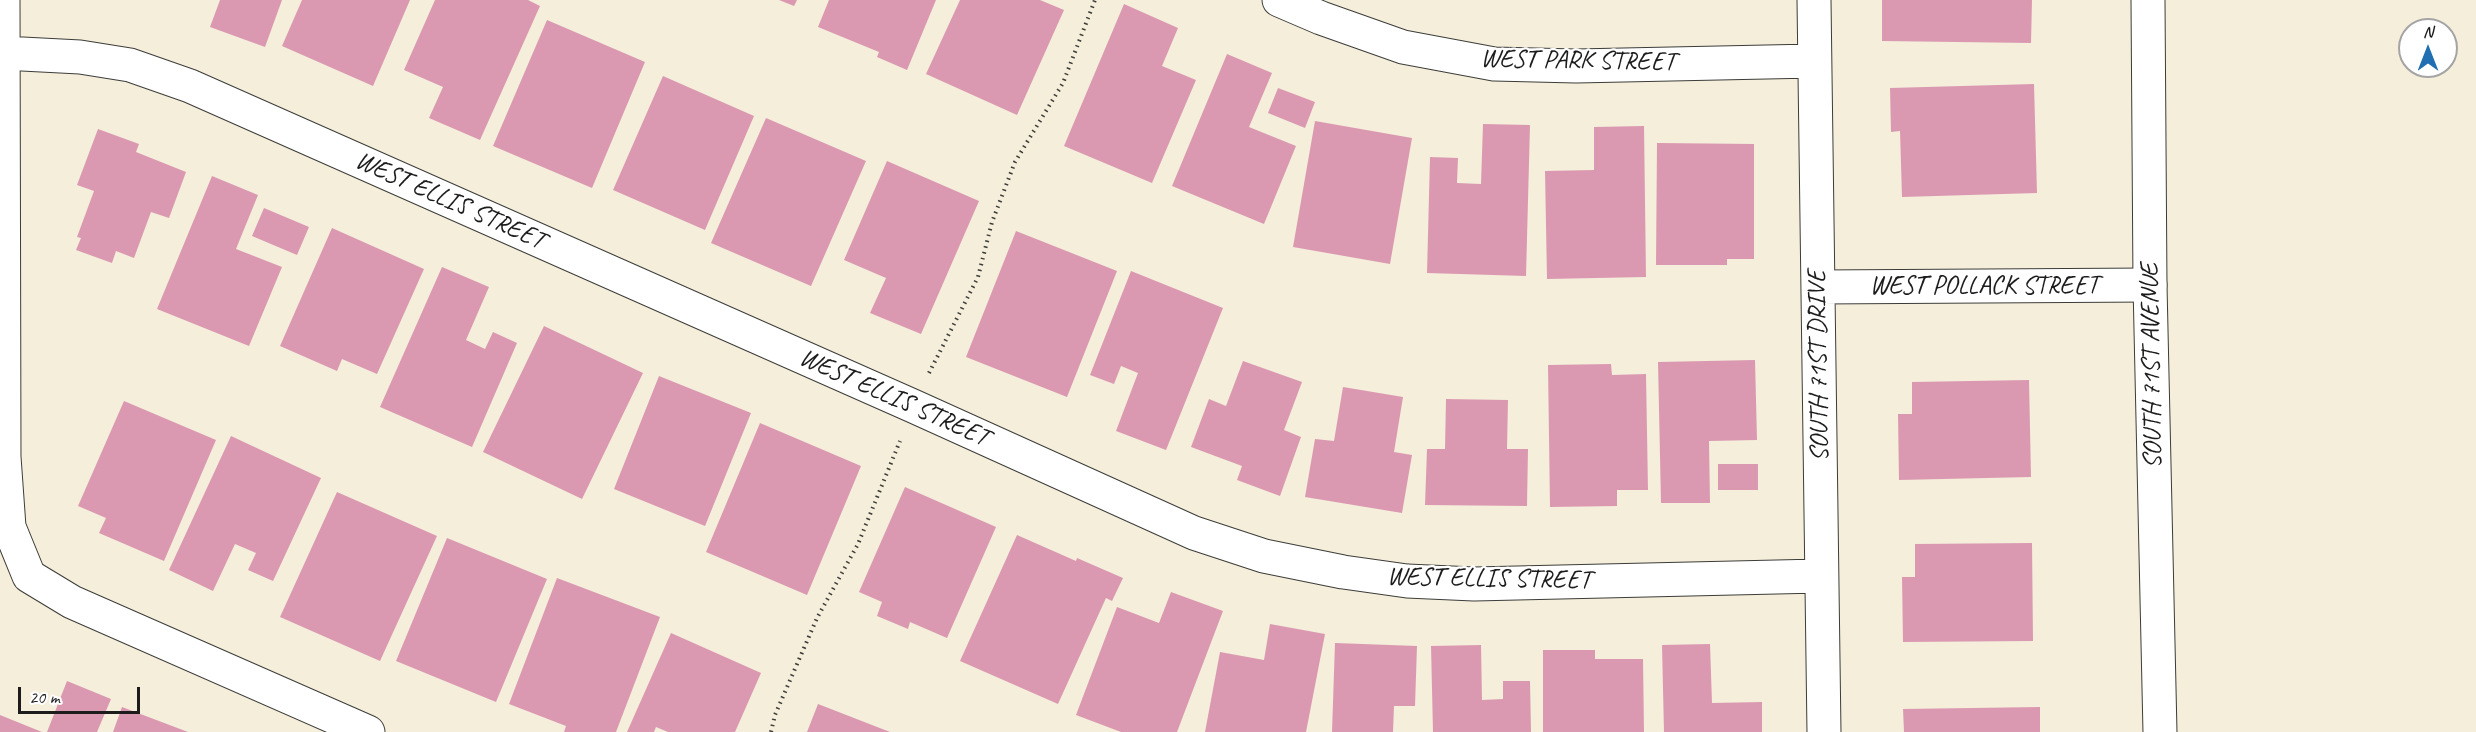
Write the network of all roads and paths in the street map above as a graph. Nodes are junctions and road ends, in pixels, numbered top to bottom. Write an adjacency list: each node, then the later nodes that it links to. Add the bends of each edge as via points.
1 (3, 0): 6 (street)
2 (1095, 0): 10 (path, via 1063,83 1015,162 992,222 978,277)
3 (1279, 0): 7 (street, WEST PARK STREET, via 1404,47 1494,64)
4 (1814, 0): 7 (street, SOUTH 71ST DRIVE)
5 (2148, 0): 8 (street, SOUTH 71ST AVENUE)
6 (3, 53): 10 (street, WEST ELLIS STREET, via 80,57 130,65 190,86); 12 (street, via 4,457 9,527 29,576 72,602)
7 (1814, 61): 9 (street, SOUTH 71ST DRIVE)
8 (2150, 285): 9 (street, WEST POLLACK STREET); 15 (street, SOUTH 71ST AVENUE)
9 (1818, 287): 11 (street, SOUTH 71ST DRIVE)
10 (913, 406): 11 (street, WEST ELLIS STREET, via 1194,534 1264,556 1343,573 1474,584); 13 (path, via 858,544 817,618)
11 (1820, 576): 14 (street, SOUTH 71ST DRIVE)
12 (368, 732)
13 (771, 732)
14 (1824, 732)
15 (2160, 732)

